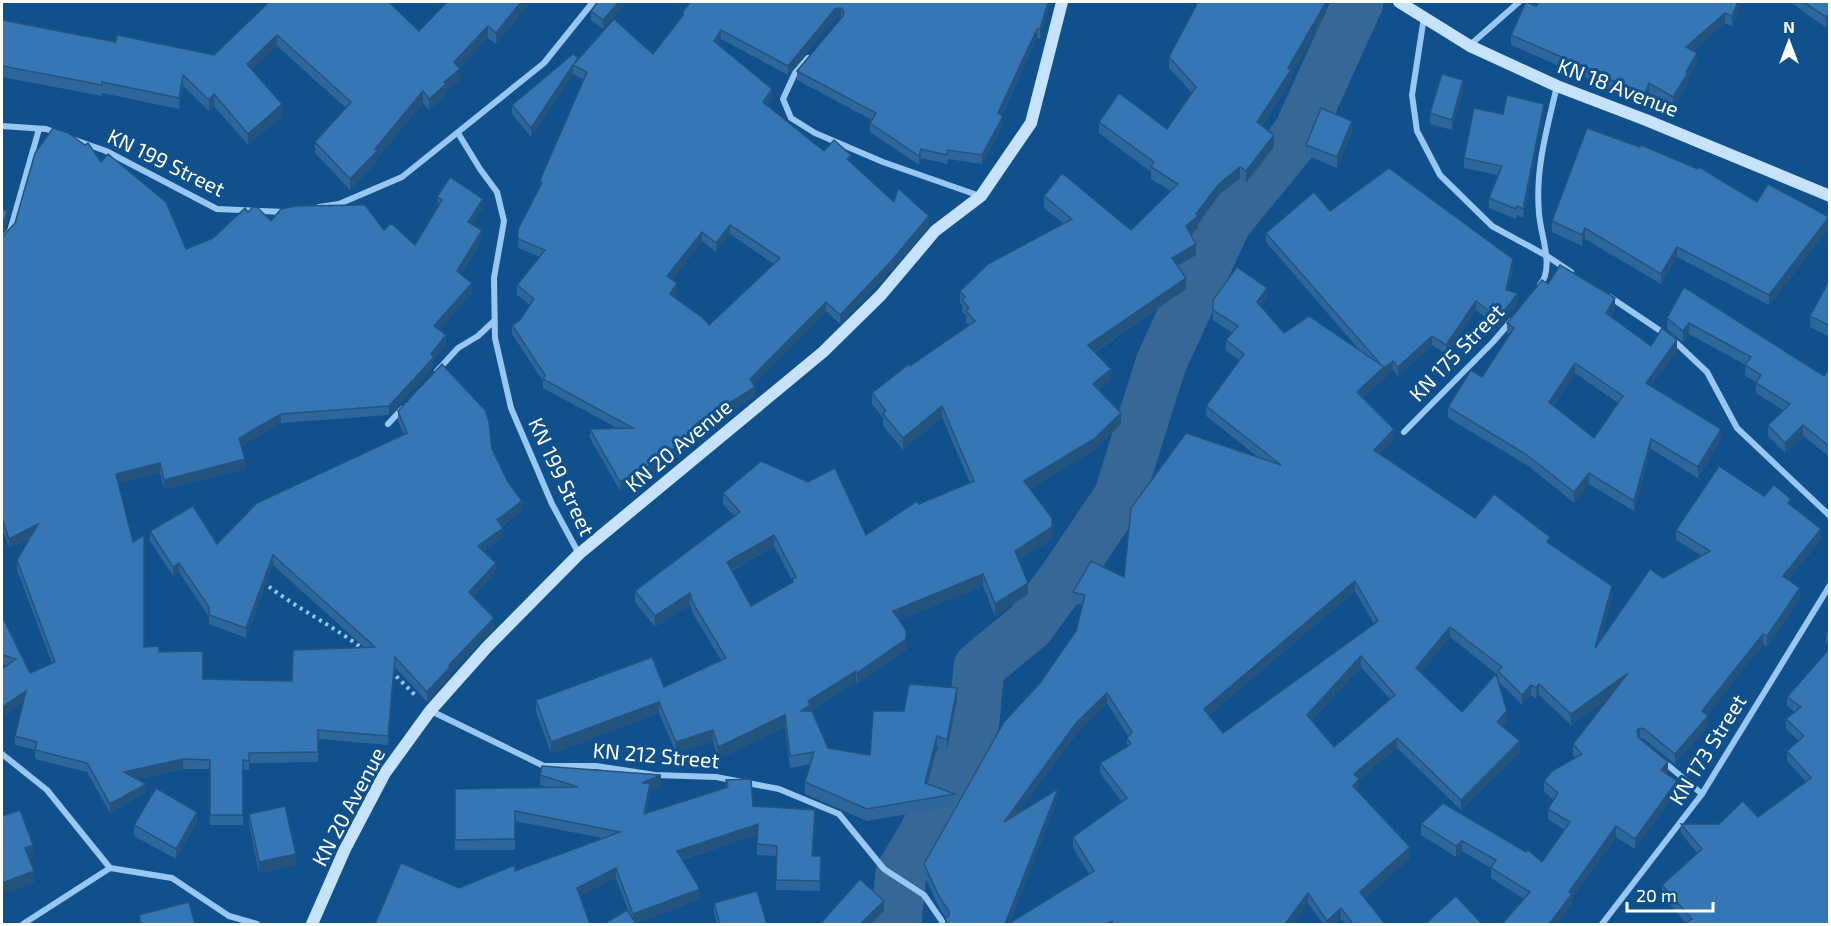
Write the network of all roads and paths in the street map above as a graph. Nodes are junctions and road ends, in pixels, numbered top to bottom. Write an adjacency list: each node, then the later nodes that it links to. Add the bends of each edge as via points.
1 (592, 2): 11 (street, via 544,63)
2 (1062, 2): 12 (main road, KN 20 Avenue, via 1031,123)
3 (1399, 2): 5 (main road, KN 18 Avenue)
4 (1519, 2): 6 (street)
5 (1424, 17): 6 (main road, KN 18 Avenue); 17 (street, via 1412,95 1417,131 1440,175 1492,226)
6 (1470, 46): 8 (main road, KN 18 Avenue)
7 (810, 56): 12 (street, via 795,73 783,99 791,118 815,133 883,162)
8 (1557, 86): 13 (main road, KN 18 Avenue); 17 (street, via 1538,169 1539,215)
9 (2, 126): 10 (street, KN 199 Street)
10 (39, 129): 15 (street, KN 199 Street, via 106,151 217,210); 16 (street, via 10,231)
11 (458, 133): 14 (street, via 402,177 339,204); 22 (street, KN 199 Street, via 497,192 504,221 494,278)
12 (981, 196): 28 (main road, KN 20 Avenue, via 935,231 881,295 823,352)
13 (1830, 196)
14 (309, 208)
15 (289, 211)
16 (2, 240)
17 (1547, 256): 18 (street); 19 (street, via 1543,281)
18 (1575, 275)
19 (1537, 290)
20 (1604, 294): 27 (street, via 1671,338 1707,372 1737,428)
21 (1516, 315): 26 (street, KN 175 Street)
22 (494, 321): 23 (street, via 458,348); 28 (street, KN 199 Street, via 511,408 552,504)
23 (435, 373)
24 (404, 407): 25 (street)
25 (388, 424)
26 (1404, 432)
27 (1830, 516)
28 (579, 554): 33 (main road, KN 20 Avenue)
29 (257, 578): 31 (path)
30 (1830, 585): 36 (street, KN 173 Street)
31 (368, 653)
32 (385, 666): 33 (path)
33 (430, 711): 40 (main road, KN 20 Avenue, via 385,773); 41 (street, KN 212 Street, via 544,766 596,766 655,775 716,777 779,789 839,814 884,869 924,895)
34 (2, 754): 37 (street, via 47,790)
35 (1658, 758): 36 (street)
36 (1702, 794): 42 (street, KN 173 Street)
37 (110, 868): 38 (street); 39 (street, via 172,879 229,916)
38 (23, 924)
39 (257, 924)
40 (312, 924)
41 (944, 924)
42 (1602, 924)

